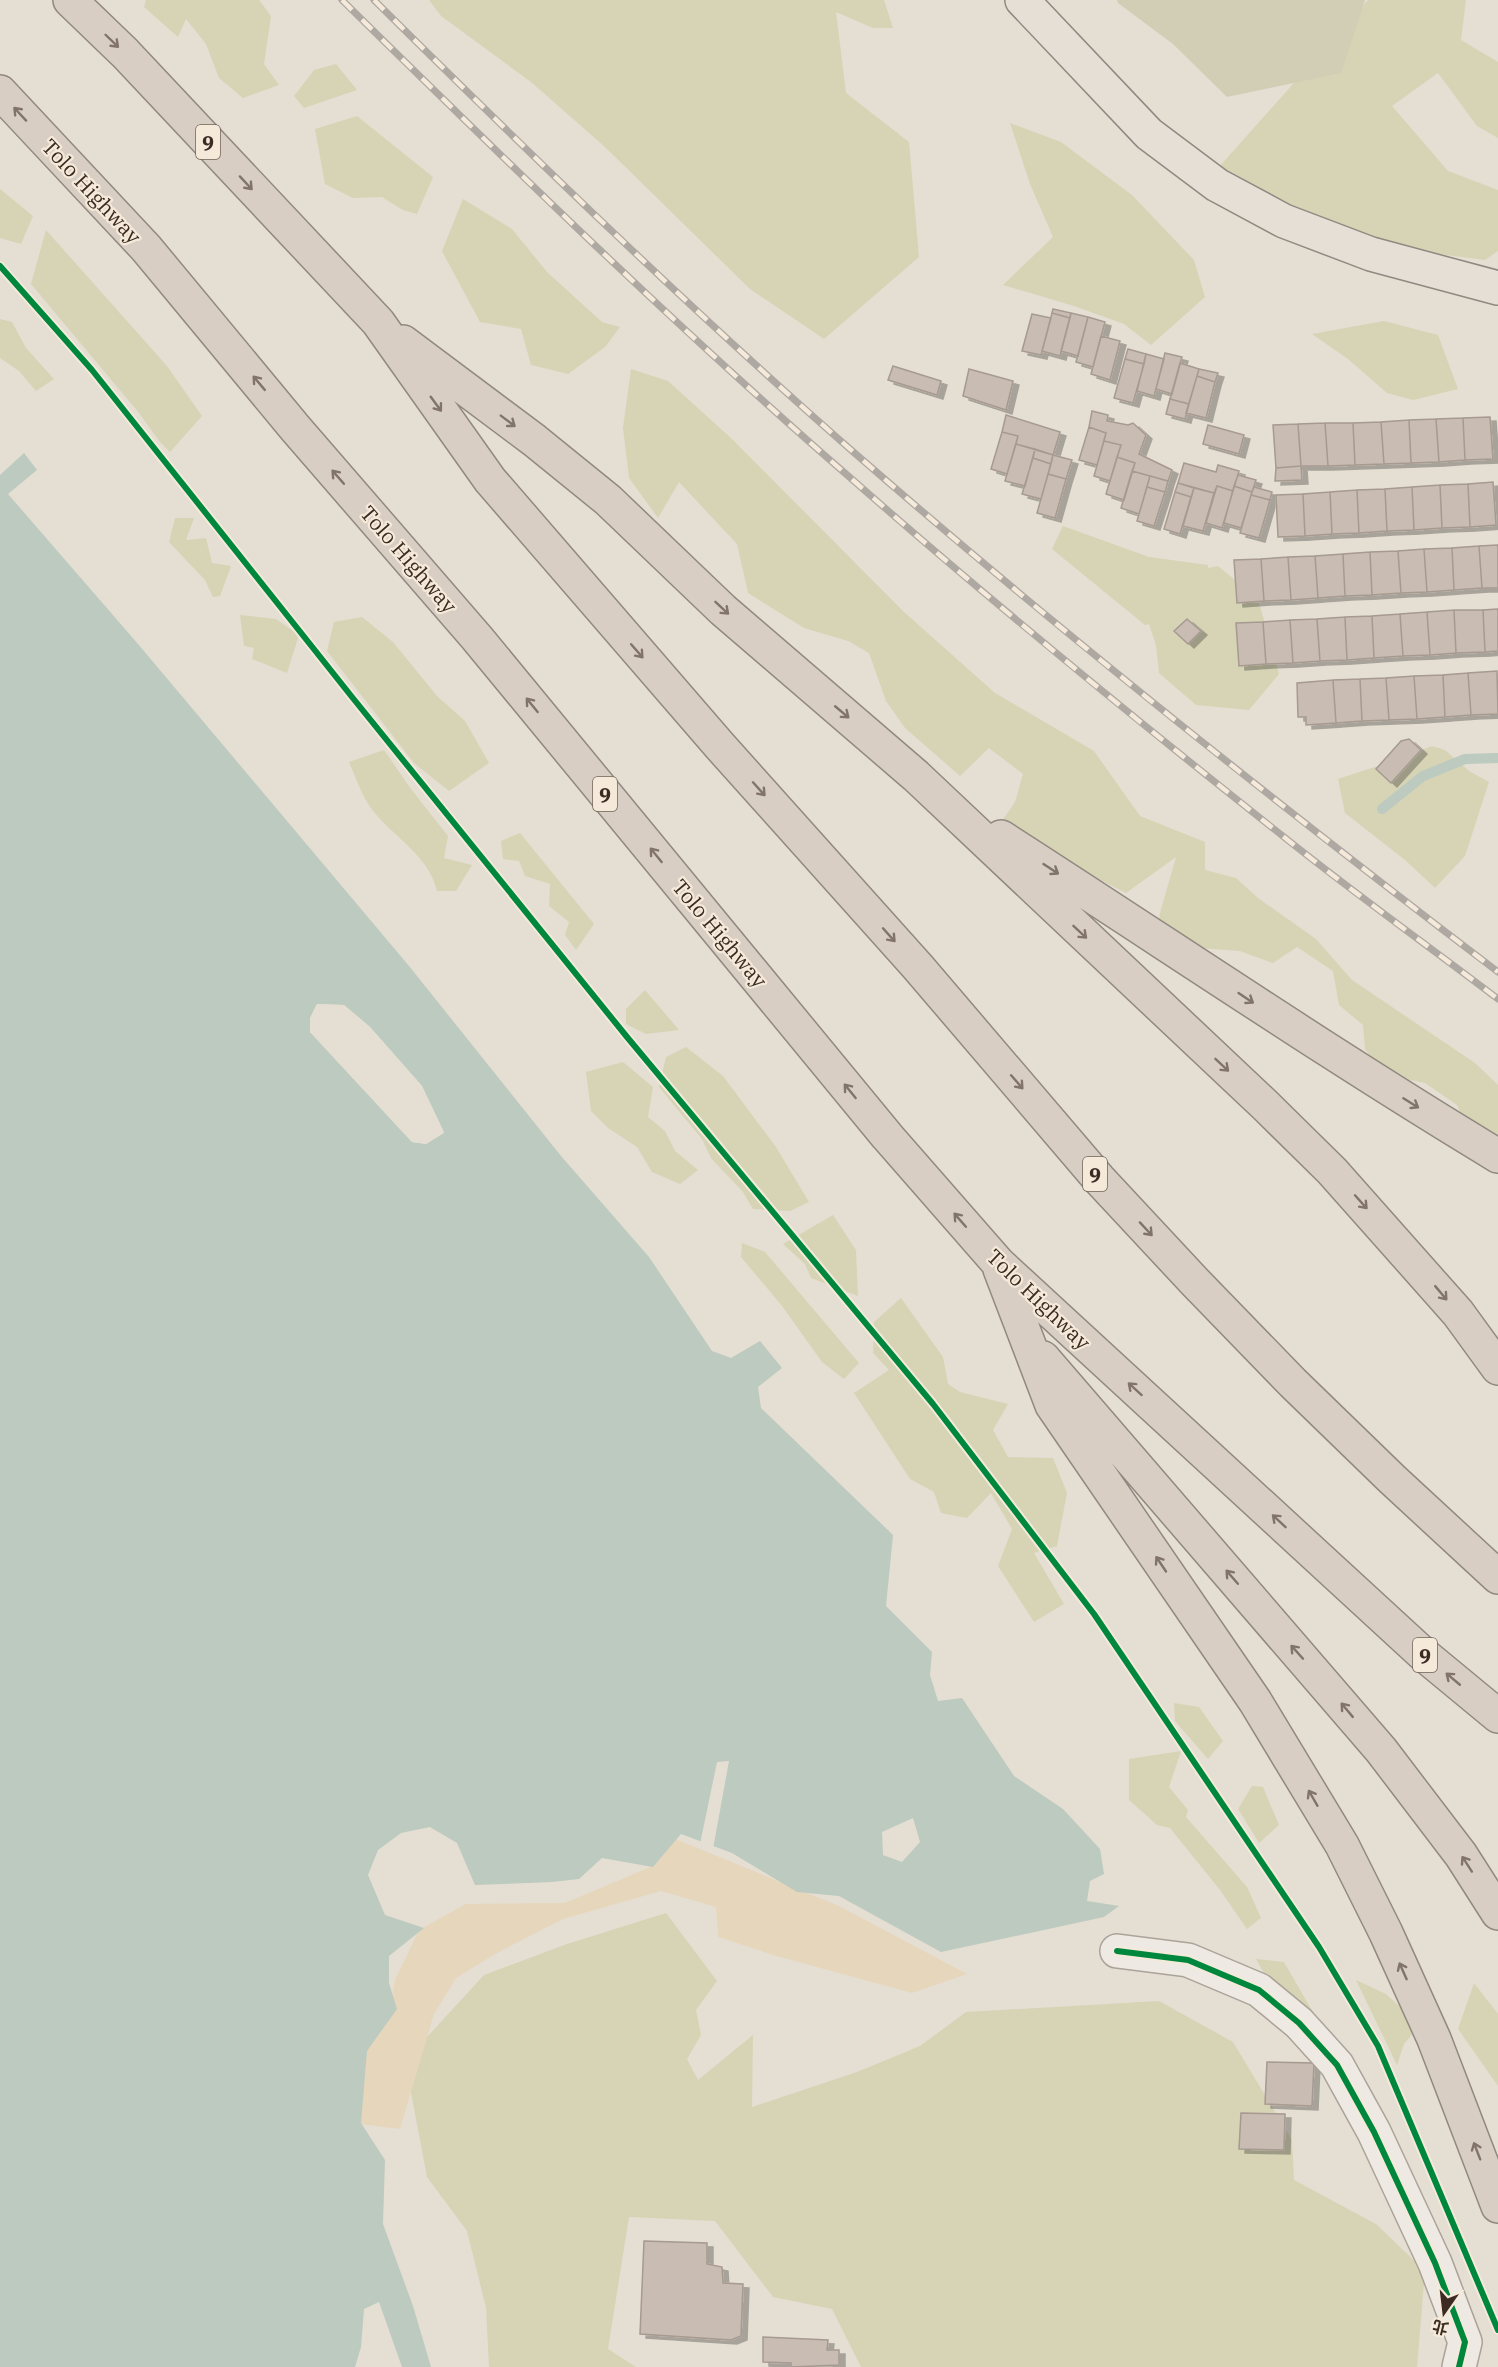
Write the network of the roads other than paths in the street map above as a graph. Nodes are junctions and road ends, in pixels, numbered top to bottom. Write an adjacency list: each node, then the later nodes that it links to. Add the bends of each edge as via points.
1 (70, 0): 5 (highway, 9, one-way to 5, via 125,53)
2 (1022, 0): 4 (main road, via 1149,134 1217,185 1284,221 1371,254)
3 (0, 92): 8 (highway, Tolo Highway / 9, one-way to 3, via 887,1136 477,638 146,248)
4 (1498, 288)
5 (378, 322): 6 (highway, one-way to 6, via 608,500 723,610); 11 (highway, 9, one-way to 11, via 490,480 1099,1179 1293,1383)
6 (916, 776): 7 (highway, one-way to 7, via 999,836 1298,1033); 10 (highway, one-way to 10, via 1332,1171 1458,1313)
7 (1498, 1156)
8 (999, 1264): 9 (highway); 12 (highway, Tolo Highway / 9, one-way to 8, via 1423,1654)
9 (1025, 1337): 13 (highway, one-way to 9, via 1461,1855 1388,1758); 15 (highway, one-way to 9, via 1434,2039 1342,1845 1255,1701 1052,1405)
10 (1498, 1368)
11 (1498, 1576)
12 (1498, 1716)
13 (1498, 1913)
14 (1117, 1951): 16 (street, via 1188,1960 1259,1990 1299,2023 1337,2065 1374,2132 1435,2263 1465,2342)
15 (1498, 2206)
16 (1459, 2367)

